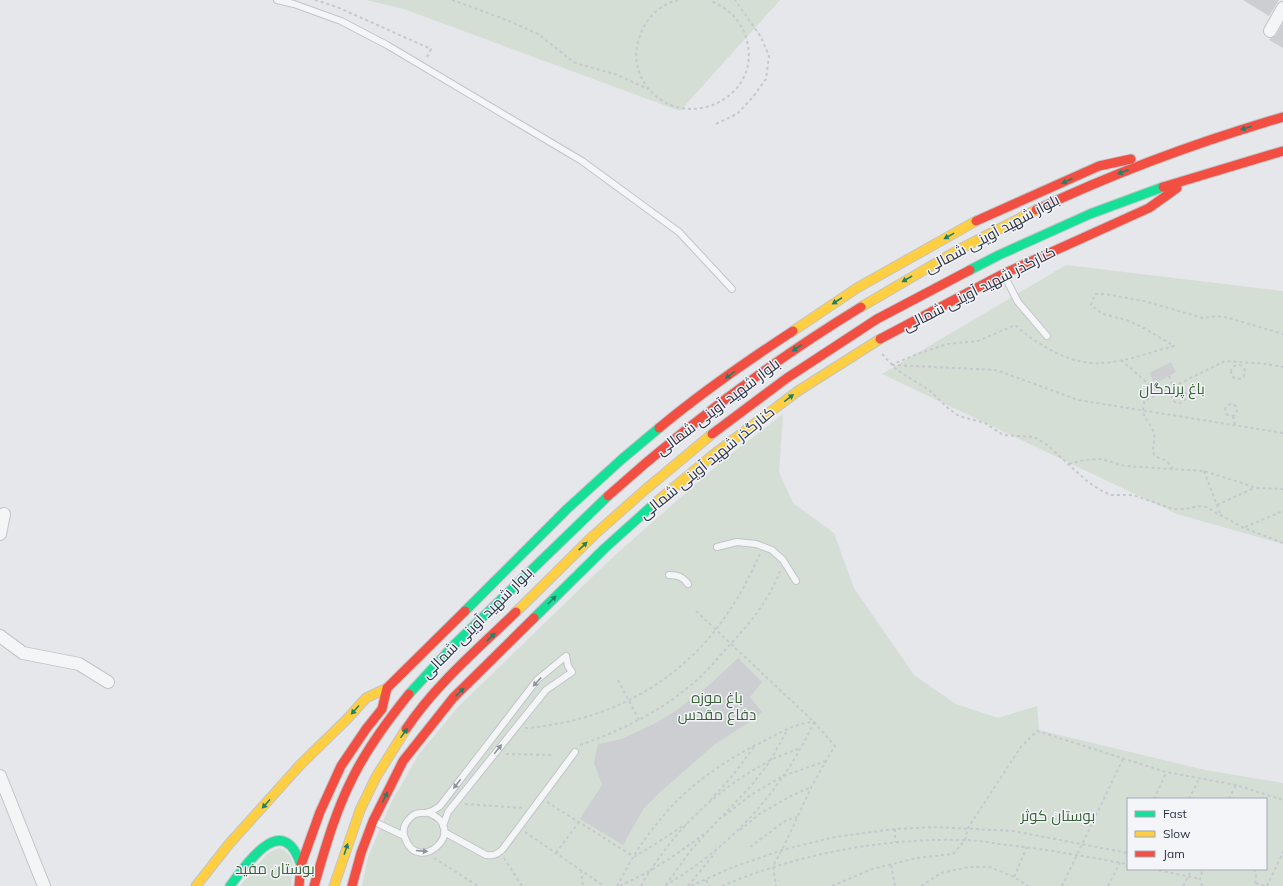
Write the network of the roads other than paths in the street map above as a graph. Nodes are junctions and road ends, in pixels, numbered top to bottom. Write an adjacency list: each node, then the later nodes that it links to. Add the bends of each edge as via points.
1 (277, 0): 9 (lane, via 341,21 423,66 582,161 679,232)
2 (1283, 8): 3 (street)
3 (1270, 31)
4 (1283, 117): 5 (main road, بلوار شهید آوینی شمالی, one-way to 5)
5 (1185, 148): 19 (main road, one-way to 19, via 1099,166 978,220 857,288 766,348 676,414 622,459 567,509); 31 (main road, بلوار شهید آوینی شمالی, one-way to 31, via 1080,189 986,234 866,302 776,362 633,473 580,521 430,669 399,706 354,776 327,841)
6 (1283, 151): 7 (main road, بلوار شهید آوینی شمالی)
7 (1190, 179): 8 (main road, کنارگذر شهید آوینی شمالی, via 1149,208); 32 (main road, بلوار شهید آوینی شمالی, one-way to 7, via 360,810 376,777 414,717 434,693 594,536 701,442 787,378 877,319 999,255 1090,214)
8 (1003, 274): 10 (lane, via 1018,302); 23 (main road, کنارگذر شهید آوینی شمالی, one-way to 8, via 404,761 453,698 605,548 657,501 798,391 872,343)
9 (732, 288)
10 (1047, 336)
11 (4, 514): 12 (street)
12 (0, 534)
13 (717, 547): 15 (lane, via 737,542 756,544 772,550 783,560)
14 (669, 575): 16 (lane, via 678,575)
15 (796, 581)
16 (688, 584)
17 (0, 636): 18 (street, via 22,653 79,664)
18 (108, 682)
19 (387, 688): 26 (main road, via 382,709 341,766 320,812); 28 (main road, one-way to 28, via 366,698 300,765 229,844)
20 (575, 752): 24 (lane, via 500,852 492,856 486,855)
21 (0, 776): 27 (street)
22 (429, 813): 24 (lane, via 440,820); 24 (lane, one-way to 22, via 448,812 515,728 546,690 572,672 566,656 537,680 440,806); 25 (lane, via 422,812 410,817 406,822)
23 (373, 821): 25 (lane); 33 (main road, کنارگذر شهید آوینی شمالی)
24 (444, 829): 25 (lane, one-way to 24, via 410,847 429,852 440,845)
25 (404, 836)
26 (301, 865): 29 (main road, via 292,845 282,841 270,842 249,862); 30 (main road)
27 (44, 886)
28 (196, 886)
29 (230, 886)
30 (299, 886)
31 (314, 886)
32 (334, 886)
33 (352, 886)

